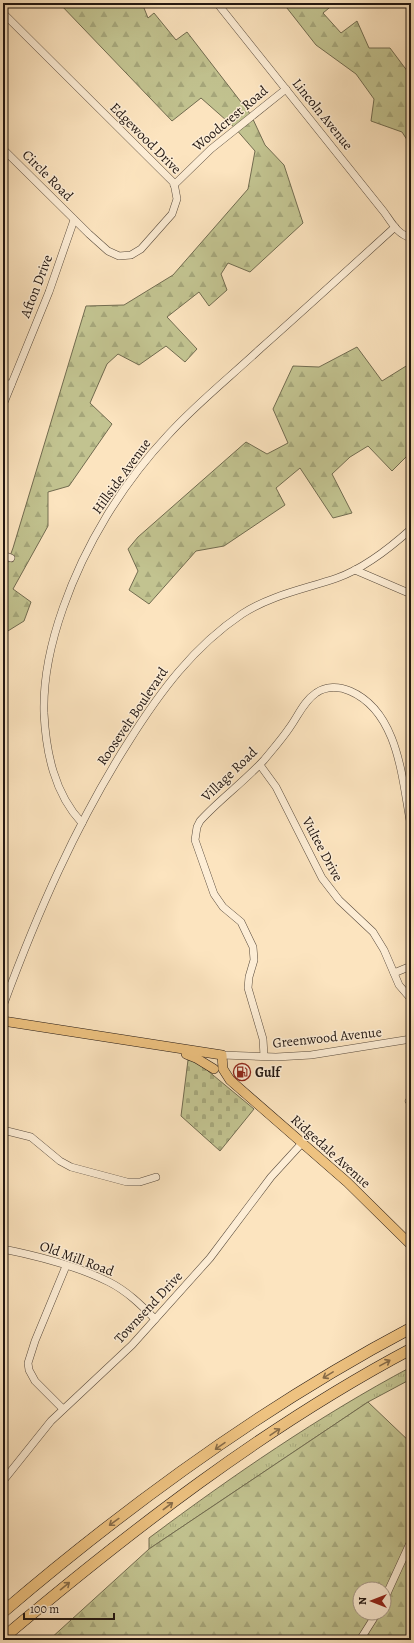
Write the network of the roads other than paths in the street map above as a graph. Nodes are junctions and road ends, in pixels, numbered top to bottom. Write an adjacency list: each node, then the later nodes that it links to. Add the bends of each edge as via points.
1 (217, 3): 3 (street, Lincoln Avenue)
2 (3, 13): 5 (street, Edgewood Drive)
3 (286, 89): 5 (street, Woodcrest Road, via 211,148); 7 (street, Lincoln Avenue)
4 (3, 148): 6 (street, Circle Road)
5 (174, 185): 6 (street, Edgewood Drive, via 177,199 174,211 140,249 131,255 119,256 108,252)
6 (74, 220): 10 (street, Afton Drive)
7 (395, 227): 8 (street, Lincoln Avenue, via 400,233); 18 (street, Hillside Avenue, via 167,436 128,485 88,551 56,629 44,696 46,737 55,778 67,804)
8 (411, 238)
9 (3, 382): 10 (street)
10 (11, 385): 11 (street, Afton Drive)
11 (3, 405)
12 (411, 529): 15 (street, Roosevelt Boulevard)
13 (3, 555): 14 (street)
14 (11, 558)
15 (355, 570): 16 (street); 18 (street, Roosevelt Boulevard, via 339,578 279,596 251,608 200,647 173,677 148,711)
16 (411, 594)
17 (260, 765): 19 (street, Village Road, via 308,700 316,693 335,687 348,690 370,706 389,731); 21 (street, Vultee Drive, via 276,787 322,878 339,900 373,932); 28 (street, Village Road, via 200,821 195,840 214,894 241,922 253,947 254,960 248,988 263,1039)
18 (82, 823): 23 (street, Roosevelt Boulevard, via 40,911)
19 (411, 826)
20 (411, 966): 21 (street)
21 (394, 973): 22 (street, Vultee Drive, via 399,986)
22 (411, 999)
23 (3, 1006)
24 (3, 1021): 26 (main road)
25 (411, 1039): 28 (street, Greenwood Avenue, via 311,1055)
26 (180, 1050): 27 (main road); 29 (main road, Ridgedale Avenue)
27 (217, 1054): 28 (street, Greenwood Avenue); 29 (main road); 30 (main road, Ridgedale Avenue)
28 (264, 1056)
29 (214, 1069): 30 (main road, Ridgedale Avenue, via 225,1080)
30 (230, 1080): 32 (main road, Ridgedale Avenue)
31 (3, 1130): 33 (street, via 31,1136 71,1167 127,1182 140,1182)
32 (303, 1142): 34 (main road, Ridgedale Avenue); 37 (street, Townsend Drive, via 271,1177 210,1258)
33 (156, 1177)
34 (411, 1245)
35 (3, 1250): 36 (street, Old Mill Road)
36 (66, 1266): 37 (street, Old Mill Road, via 110,1282 137,1301); 40 (street, via 28,1363 35,1381)
37 (155, 1319): 40 (street, Townsend Drive, via 132,1345)
38 (411, 1328): 44 (highway, one-way to 44, via 326,1376 238,1433 101,1533)
39 (411, 1349): 46 (highway, one-way to 39, via 90,1566 191,1489 334,1393)
40 (63, 1409): 41 (street, Townsend Drive)
41 (3, 1481)
42 (411, 1541): 43 (street)
43 (392, 1583)
44 (3, 1612)
45 (372, 1621): 47 (street)
46 (3, 1638)
47 (360, 1640)

